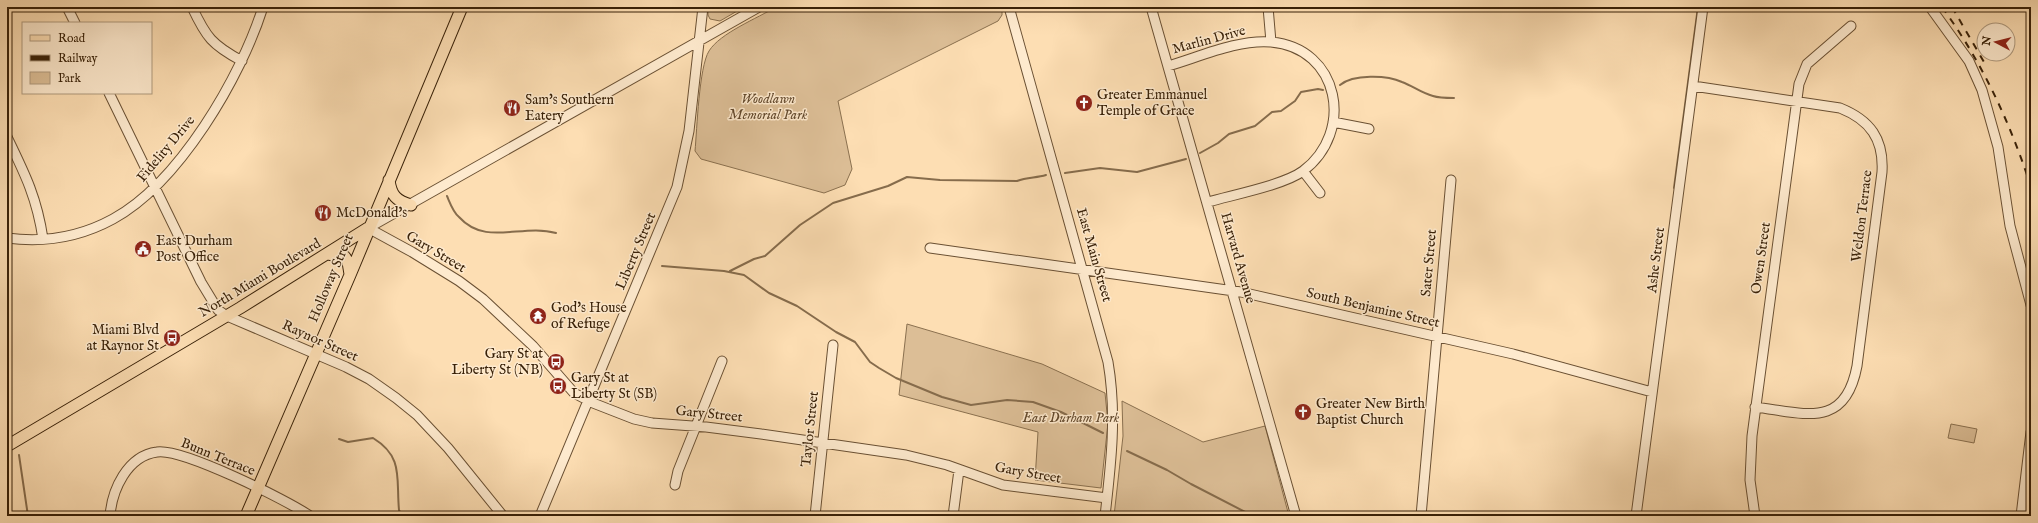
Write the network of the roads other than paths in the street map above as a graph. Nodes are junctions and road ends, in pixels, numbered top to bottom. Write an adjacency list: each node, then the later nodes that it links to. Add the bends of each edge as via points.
1 (67, 7): 12 (street)
2 (192, 7): 16 (street, via 210,40)
3 (263, 7): 16 (street, Fidelity Drive)
4 (462, 7): 25 (main road, Holloway Street)
5 (702, 7): 14 (street, Liberty Street)
6 (759, 7): 14 (street, North Miami Boulevard)
7 (1009, 7): 36 (street, East Main Street)
8 (1151, 7): 17 (street, Harvard Avenue)
9 (1268, 7): 15 (street)
10 (1703, 7): 18 (street, Ashe Street)
11 (1930, 7): 39 (street, via 1969,61 1982,90 1998,147 2010,226)
12 (74, 22)
13 (1851, 26): 20 (street, Owen Street, via 1807,64 1800,79)
14 (700, 41): 30 (street, North Miami Boulevard); 46 (street, Liberty Street, via 689,131 676,187)
15 (1271, 42): 17 (street, Marlin Drive, via 1243,44); 21 (street, Marlin Drive, via 1299,50 1324,72 1333,94)
16 (242, 61): 27 (street, Fidelity Drive, via 206,123)
17 (1168, 66): 29 (street, Harvard Avenue)
18 (1693, 86): 20 (street, Weldon Terrace); 45 (street, Ashe Street)
19 (109, 94): 27 (street, Raynor Street)
20 (1796, 100): 47 (street, Owen Street); 47 (street, Weldon Terrace, via 1840,108 1856,115 1875,134 1882,150 1882,172 1857,366 1850,391 1841,403 1830,410 1803,414)
21 (1334, 122): 22 (street); 24 (street, Marlin Drive, via 1319,153)
22 (1369, 129)
23 (7, 137): 33 (street, via 33,193)
24 (1303, 171): 28 (street); 29 (street, Marlin Drive, via 1275,183)
25 (389, 180): 30 (main road, via 394,196 400,202); 31 (main road, Holloway Street)
26 (1451, 180): 41 (street, Sater Street)
27 (155, 187): 33 (street, Fidelity Drive, via 122,214 105,223 83,232); 40 (street, Raynor Street, via 201,282 218,310)
28 (1320, 193)
29 (1208, 202): 38 (street, Harvard Avenue)
30 (410, 205): 31 (street, North Miami Boulevard)
31 (368, 228): 35 (main road, North Miami Boulevard); 37 (main road, Holloway Street); 46 (street, Gary Street, via 412,252 478,295 533,346 569,389)
32 (7, 238): 33 (street, Fidelity Drive)
33 (43, 239)
34 (930, 248): 36 (street, South Benjamine Street)
35 (328, 254): 37 (main road, via 345,257); 40 (main road, North Miami Boulevard)
36 (1083, 271): 38 (street, South Benjamine Street); 55 (street, East Main Street, via 1103,337 1113,391 1113,436)
37 (350, 275): 43 (main road, Holloway Street)
38 (1232, 291): 41 (street, South Benjamine Street); 64 (street, Harvard Avenue)
39 (2031, 305)
40 (227, 316): 43 (street, Raynor Street); 51 (main road, North Miami Boulevard)
41 (1438, 336): 45 (street, South Benjamine Street); 65 (street, Sater Street)
42 (833, 345): 50 (street, Taylor Street)
43 (316, 354): 54 (main road, Holloway Street); 59 (street, Raynor Street, via 369,379 417,415 448,448)
44 (722, 360): 48 (street)
45 (1652, 392): 66 (street, Ashe Street)
46 (588, 401): 48 (street, Gary Street, via 634,419); 60 (street, Liberty Street)
47 (1755, 407): 67 (street, Owen Street, via 1750,458)
48 (696, 426): 50 (street, Gary Street); 53 (street, via 678,471)
49 (2031, 432): 68 (street)
50 (822, 443): 52 (street, Gary Street, via 906,455); 61 (street, Taylor Street)
51 (7, 446)
52 (960, 470): 55 (street, Gary Street, via 989,481 1017,487); 62 (street)
53 (676, 485)
54 (258, 488): 56 (street, Bunn Terrace, via 183,455 157,452 135,462 120,481 113,497); 57 (main road, Holloway Street); 58 (street, Bunn Terrace, via 281,498)
55 (1107, 498): 63 (street, East Main Street)
56 (110, 516)
57 (246, 516)
58 (310, 516)
59 (503, 516)
60 (540, 516)
61 (815, 516)
62 (953, 516)
63 (1105, 516)
64 (1296, 516)
65 (1420, 516)
66 (1636, 516)
67 (1755, 516)
68 (2020, 516)

